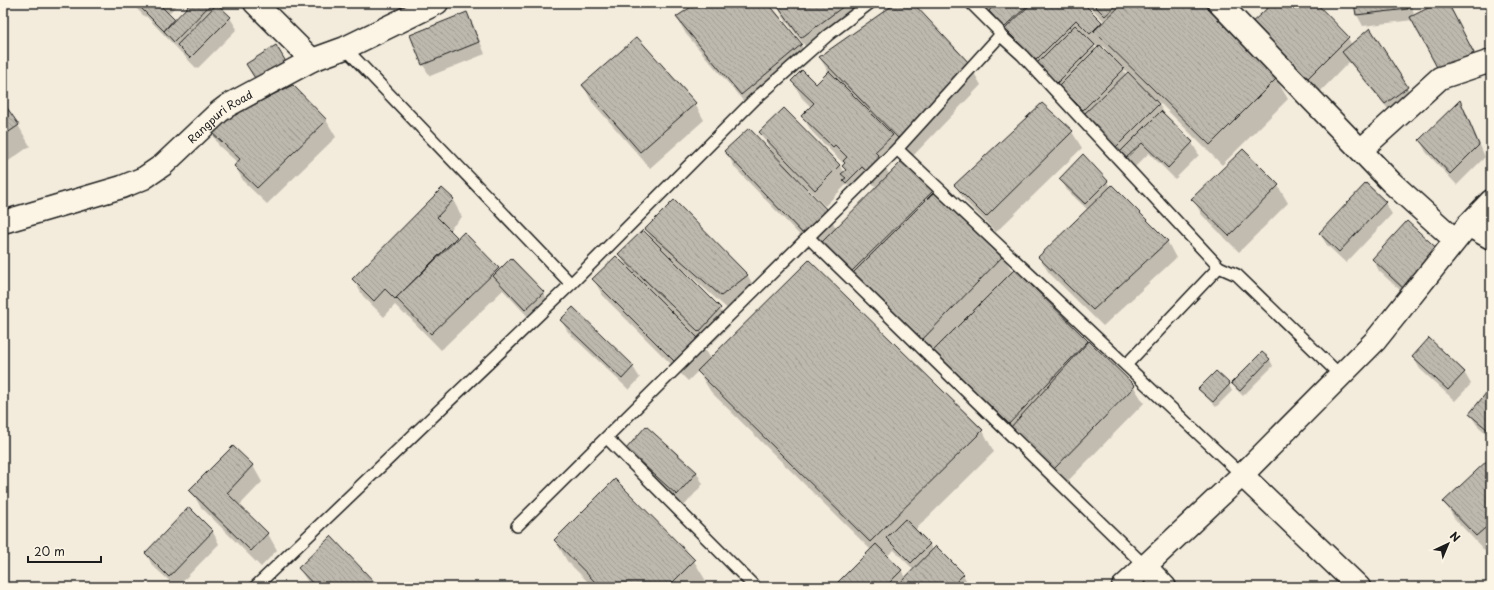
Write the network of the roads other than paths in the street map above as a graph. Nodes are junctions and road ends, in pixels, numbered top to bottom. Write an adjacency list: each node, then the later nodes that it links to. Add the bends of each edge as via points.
1 (255, 3): 8 (street)
2 (437, 3): 7 (street, Rangpuri Road)
3 (870, 3): 18 (lane, via 828,35 755,99)
4 (971, 3): 6 (lane)
5 (1219, 3): 11 (street)
6 (1000, 35): 10 (lane); 17 (lane, via 1022,55)
7 (345, 48): 8 (street, Rangpuri Road); 18 (lane)
8 (312, 60): 13 (street, Rangpuri Road, via 227,106 164,165 144,178 122,187)
9 (1491, 61): 11 (street, via 1440,78)
10 (897, 149): 15 (lane); 19 (lane)
11 (1361, 150): 14 (street, via 1391,182)
12 (1491, 201): 14 (street)
13 (3, 222)
14 (1462, 233): 16 (street); 20 (street, via 1375,341)
15 (808, 237): 21 (lane); 24 (lane)
16 (1491, 238)
17 (1219, 267): 19 (lane); 20 (lane, via 1237,275)
18 (571, 284): 25 (lane)
19 (1126, 365): 22 (lane)
20 (1341, 376): 22 (street)
21 (607, 438): 23 (lane); 26 (lane)
22 (1242, 475): 24 (street); 29 (street)
23 (517, 526)
24 (1145, 566): 27 (street); 28 (street)
25 (255, 587)
26 (755, 587)
27 (1123, 587)
28 (1165, 587)
29 (1358, 587)

